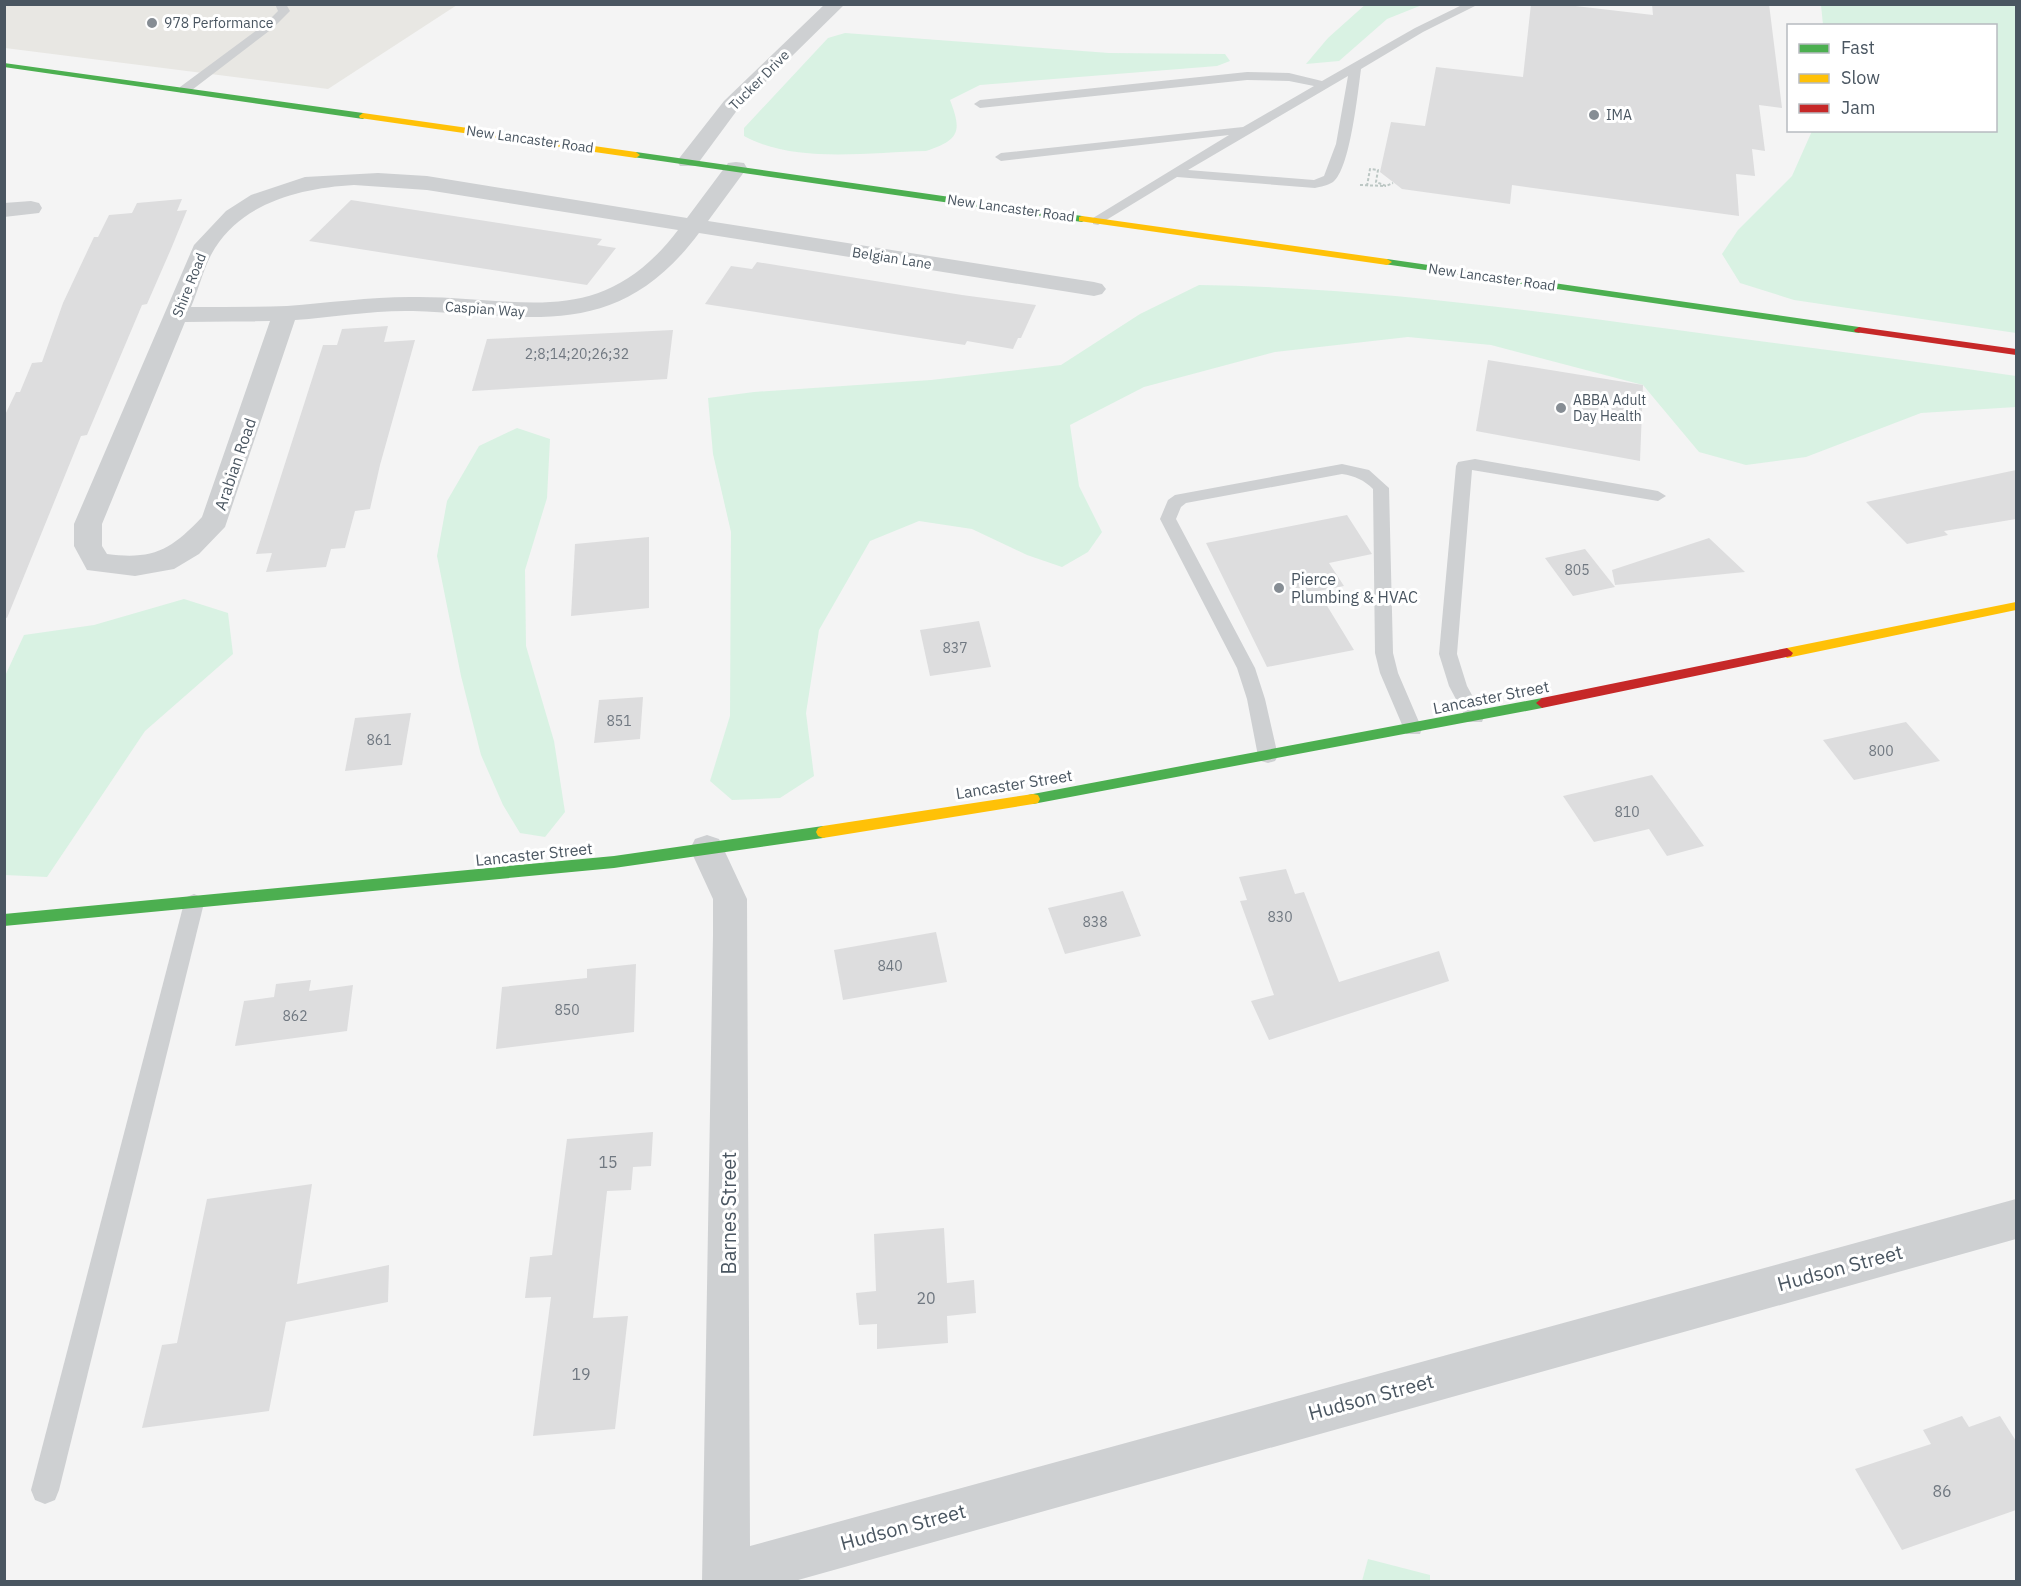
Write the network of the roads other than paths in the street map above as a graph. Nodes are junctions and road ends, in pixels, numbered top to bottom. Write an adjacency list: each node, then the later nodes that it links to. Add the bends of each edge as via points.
1 (280, 4): 7 (lane, via 284,11 269,26)
2 (836, 4): 11 (street, Tucker Drive, via 732,105)
3 (1474, 4): 5 (lane)
4 (4, 65): 7 (main road, New Lancaster Road)
5 (1355, 67): 6 (lane); 13 (lane, via 1347,120 1335,170 1329,179 1316,184)
6 (1324, 85): 8 (lane, via 1289,77 1247,76); 9 (lane)
7 (184, 90): 11 (main road, New Lancaster Road)
8 (980, 104)
9 (1249, 129): 10 (lane); 13 (lane)
10 (1000, 157)
11 (688, 161): 12 (main road, New Lancaster Road)
12 (736, 168): 16 (main road, New Lancaster Road); 17 (street, Caspian Way)
13 (1175, 173): 16 (lane)
14 (31, 208): 15 (street)
15 (4, 210)
16 (1098, 221): 21 (main road, New Lancaster Road)
17 (691, 227): 18 (street, Belgian Lane); 19 (street, Caspian Way, via 656,266 627,290 583,306 534,312 411,304); 20 (street, Shire Road, via 426,183 342,178 310,182 266,196 237,213 205,245)
18 (1094, 290)
19 (285, 314): 20 (street, Caspian Way); 23 (street, Arabian Road, via 215,520 192,547 161,564)
20 (177, 315): 23 (street, Shire Road, via 88,524 88,546 97,563)
21 (2016, 352)
22 (1658, 496): 25 (lane, via 1464,465 1448,641 1452,669)
23 (133, 569)
24 (2016, 606): 25 (main road, Lancaster Street)
25 (1475, 717): 26 (main road, Lancaster Street)
26 (1413, 729): 27 (main road, Lancaster Street); 27 (lane, via 1384,653 1381,488 1375,480 1359,471 1342,470 1181,499 1174,504 1168,519 1246,668)
27 (1268, 756): 28 (main road, Lancaster Street, via 1127,783)
28 (707, 849): 29 (main road, Lancaster Street, via 614,862); 33 (street, Barnes Street, via 730,899 731,935)
29 (194, 903): 30 (main road, Lancaster Street); 32 (lane)
30 (4, 920)
31 (2016, 1219): 33 (street, Hudson Street)
32 (45, 1490)
33 (726, 1579)

